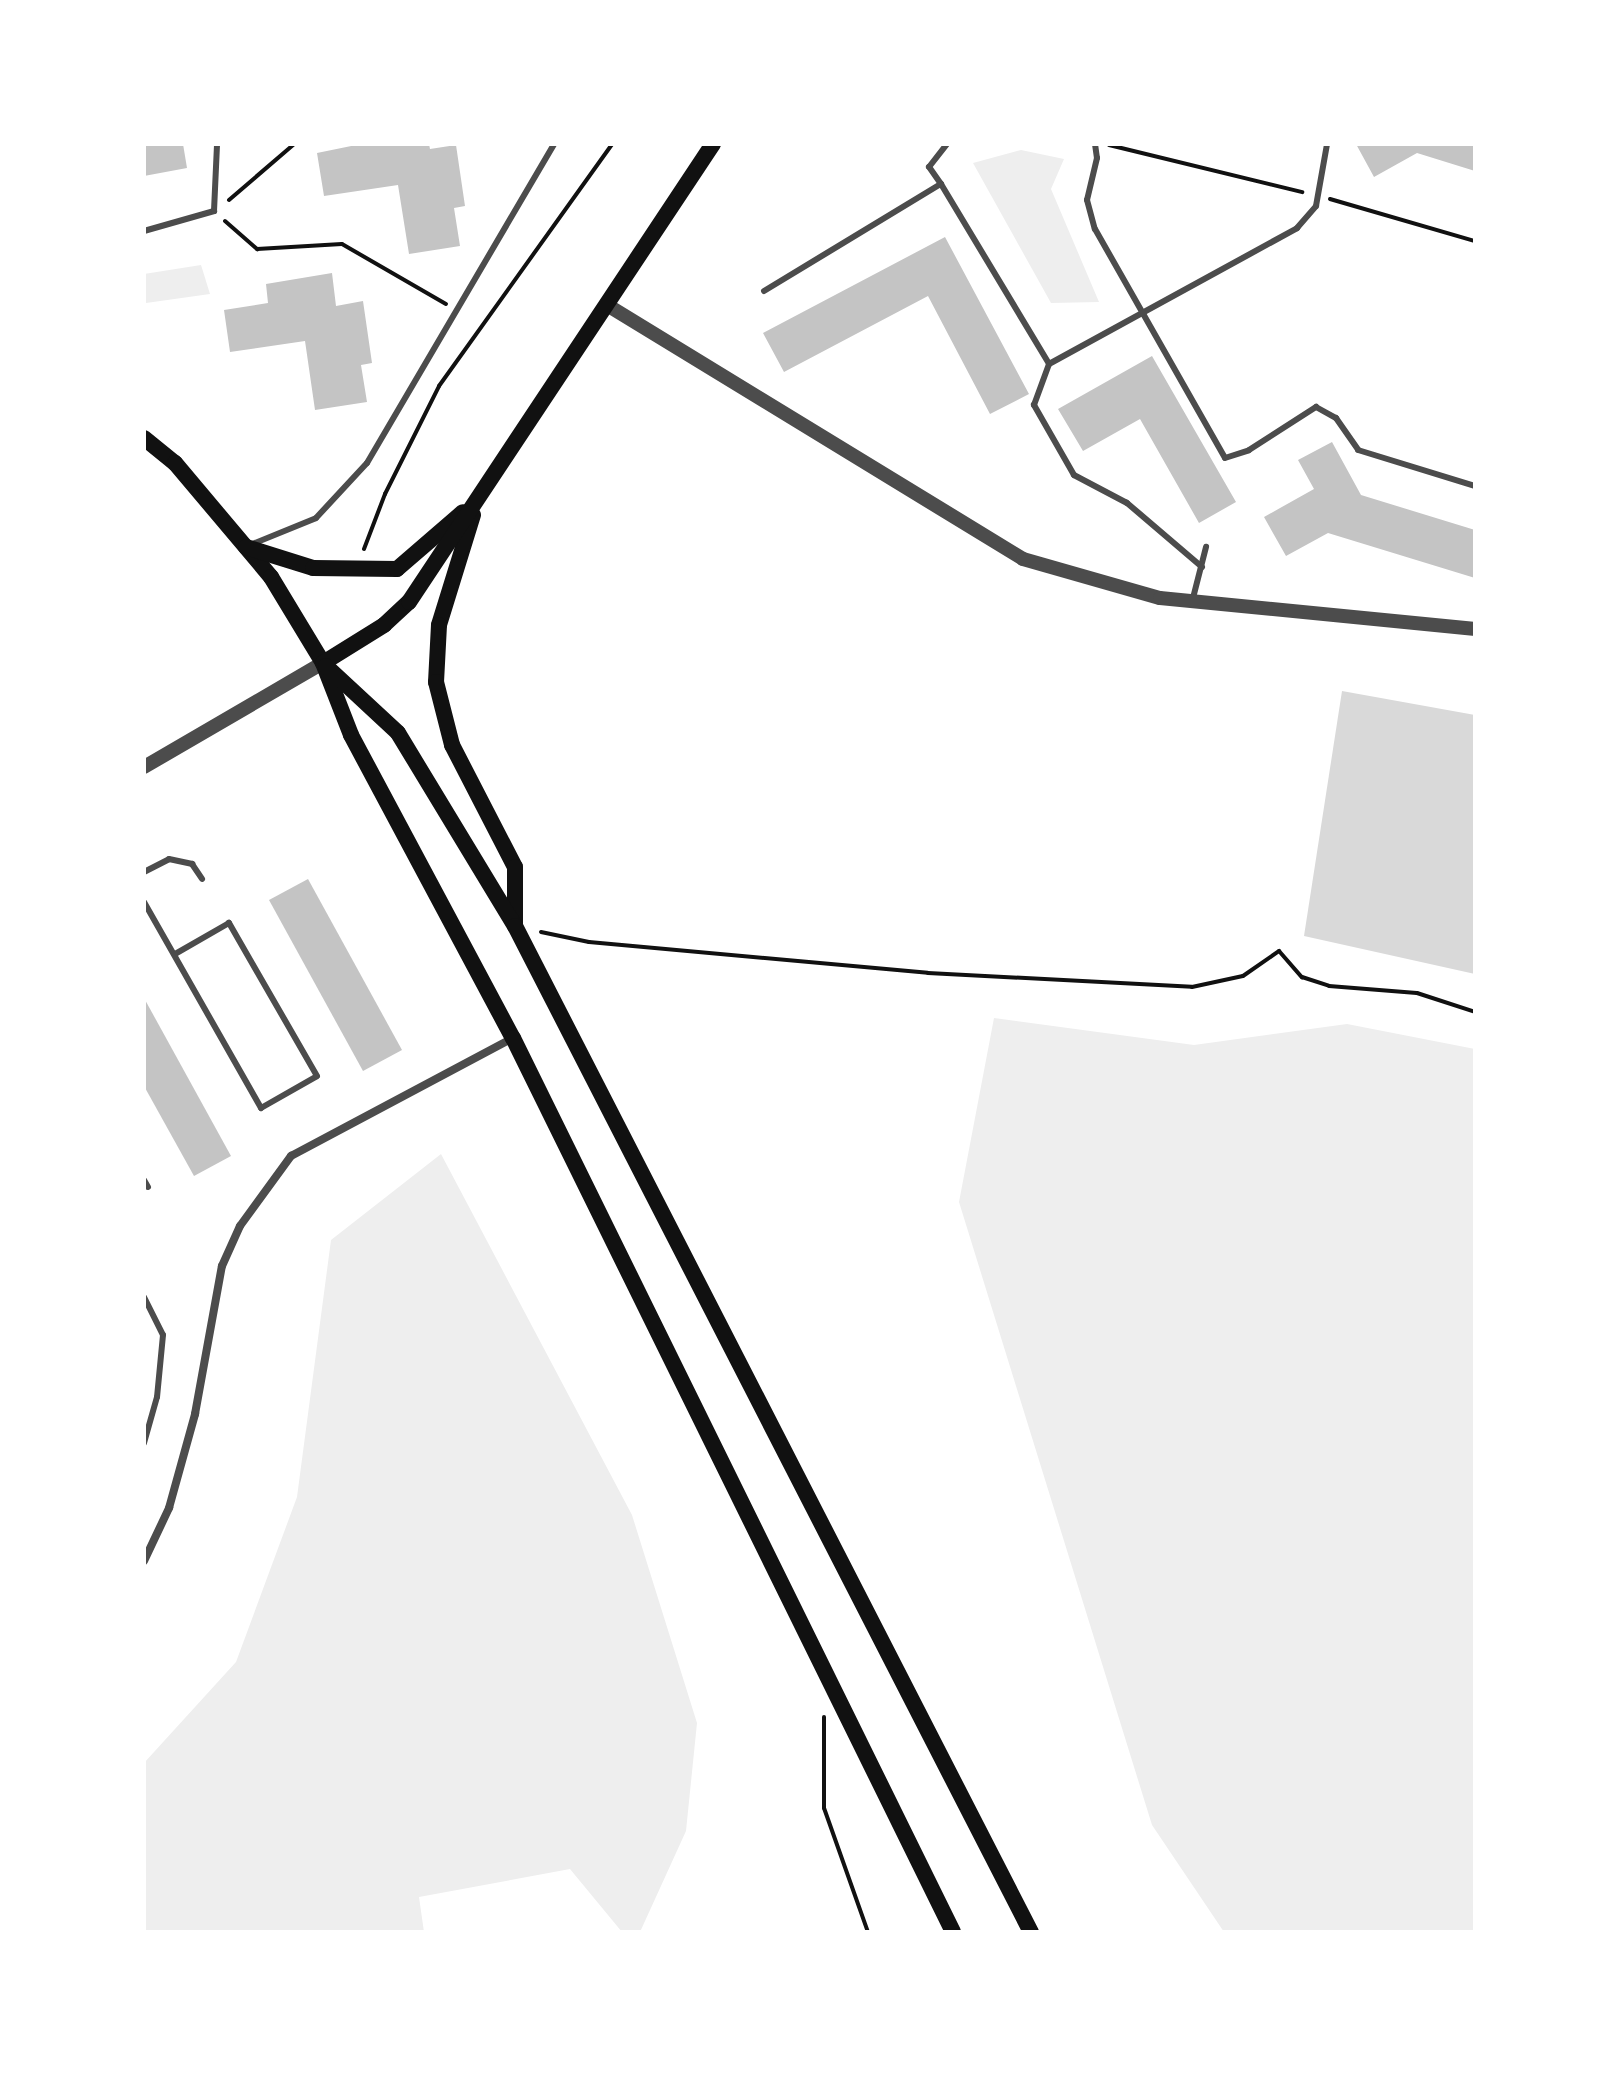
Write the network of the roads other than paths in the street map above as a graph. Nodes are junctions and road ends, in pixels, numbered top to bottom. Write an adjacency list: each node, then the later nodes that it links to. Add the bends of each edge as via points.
1 (217, 144): 8 (lane, via 214,211)
2 (554, 144): 16 (lane, via 367,463 316,518)
3 (713, 144): 10 (main road)
4 (947, 144): 7 (lane, via 929,167)
5 (1095, 144): 11 (lane, via 1087,200 1095,229)
6 (1327, 144): 11 (lane, via 1318,196 1297,228)
7 (941, 184): 9 (lane); 12 (lane)
8 (144, 231)
9 (764, 291)
10 (607, 305): 15 (main road); 19 (street, via 1023,559 1160,598)
11 (1142, 311): 12 (lane); 14 (lane, via 1225,458 1249,450 1316,407 1336,418 1358,450)
12 (1049, 364): 18 (lane, via 1034,405 1065,466 1127,503)
13 (144, 438): 16 (main road, via 175,463)
14 (1475, 486)
15 (479, 498): 16 (main road, via 397,569 313,568); 21 (main road, via 409,602 384,625); 26 (main road, via 439,625 436,682 452,745 515,867)
16 (246, 547): 21 (main road, via 271,577)
17 (1206, 547): 18 (lane)
18 (1202, 567): 19 (lane)
19 (1192, 602): 20 (street)
20 (1475, 629)
21 (323, 663): 22 (street); 26 (main road, via 398,733); 28 (main road, via 351,735)
22 (144, 767)
23 (144, 872): 24 (lane, via 169,859 192,864)
24 (202, 879)
25 (144, 902): 27 (lane)
26 (515, 926): 33 (main road)
27 (175, 954): 27 (lane, via 261,1108 317,1076 229,923)
28 (513, 1038): 31 (street, via 291,1156 240,1226 222,1266 195,1414 169,1508); 32 (main road)
29 (144, 1297): 30 (lane, via 163,1335 157,1397)
30 (144, 1443)
31 (144, 1561)
32 (953, 1932)
33 (1031, 1932)

